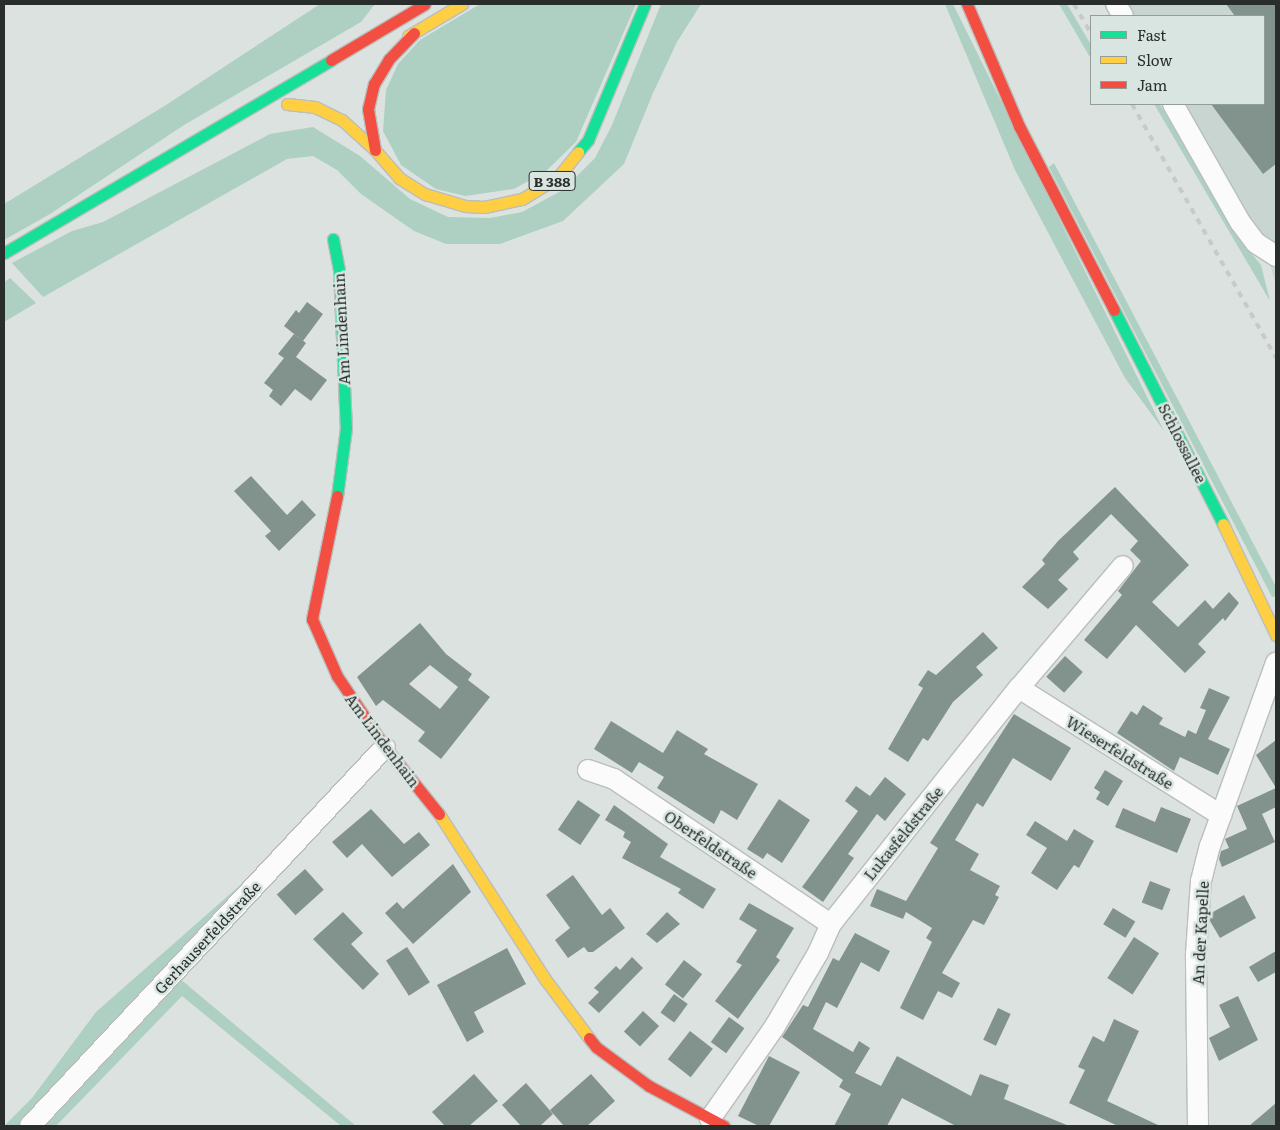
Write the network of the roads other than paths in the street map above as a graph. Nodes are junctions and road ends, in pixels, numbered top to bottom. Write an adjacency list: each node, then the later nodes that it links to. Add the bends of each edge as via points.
1 (426, 4): 9 (main road)
2 (462, 4): 8 (main road)
3 (645, 4): 13 (main road, B 388, via 588,140 558,177 522,199 484,207 444,202 399,178)
4 (967, 4): 20 (main road, Schlossallee, via 1019,126 1186,449)
5 (1116, 4): 6 (street)
6 (1122, 15)
7 (378, 18): 9 (main road)
8 (414, 33): 10 (main road); 13 (main road, via 389,60 374,84 368,109)
9 (363, 41): 15 (main road, via 137,172)
10 (380, 52)
11 (304, 94): 13 (main road, B 388, via 283,106 328,112)
12 (1174, 105): 18 (street, via 1240,222 1256,243)
13 (375, 150)
14 (194, 156): 15 (main road, via 143,184)
15 (78, 212): 17 (main road)
16 (333, 239): 23 (main road, Am Lindenhain, via 339,270 346,428 339,485 312,619 337,676)
17 (4, 253)
18 (1276, 256)
19 (1123, 566): 22 (street, Lukasfeldstraße)
20 (1276, 635)
21 (1276, 662): 25 (street, An der Kapelle)
22 (1019, 688): 25 (street, Wieserfeldstraße); 26 (street, Lukasfeldstraße)
23 (385, 747): 27 (main road, Am Lindenhain, via 443,819 545,979 596,1047 649,1086); 28 (street, Gerhauserfeldstraße)
24 (588, 770): 26 (street, Oberfeldstraße, via 614,779)
25 (1221, 815): 29 (street, An der Kapelle, via 1201,881 1196,954)
26 (831, 924): 27 (street, Lukasfeldstraße, via 818,953)
27 (717, 1123)
28 (30, 1126)
29 (1198, 1126)

